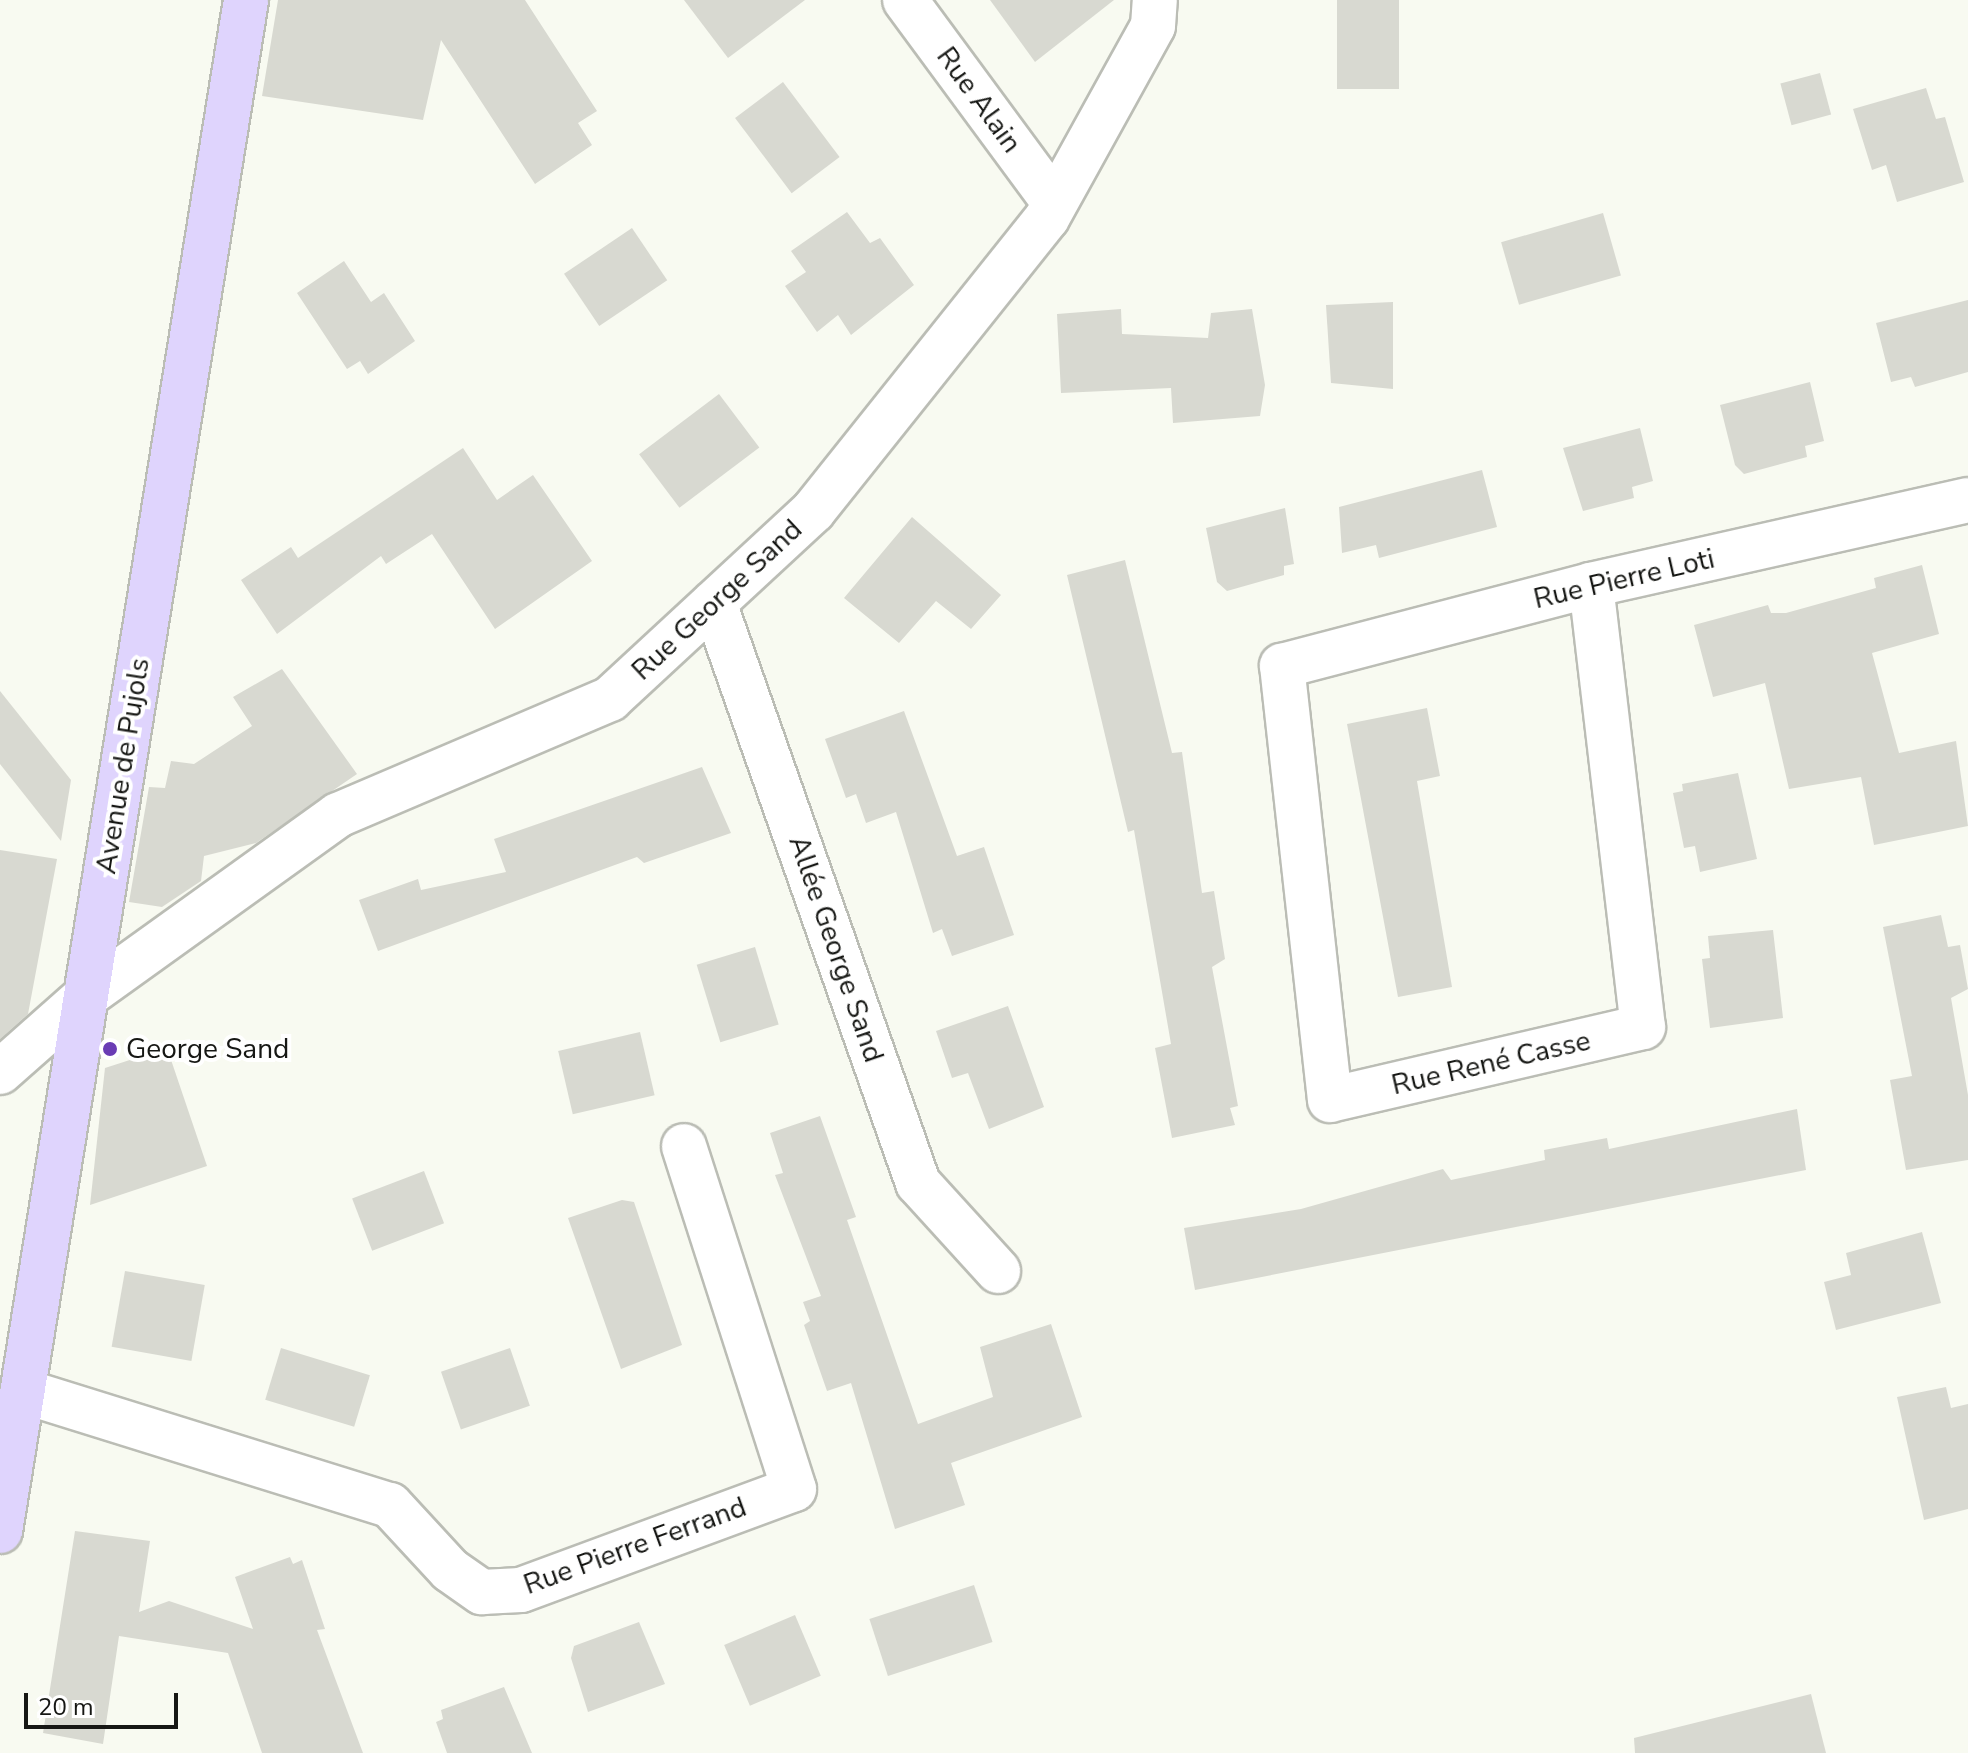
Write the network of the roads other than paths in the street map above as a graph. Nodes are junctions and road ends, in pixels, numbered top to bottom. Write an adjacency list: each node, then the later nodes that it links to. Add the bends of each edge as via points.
1 (246, 0): 9 (main road, Avenue de Pujols)
2 (905, 0): 4 (street, Rue Alain)
3 (1155, 0): 4 (street, Rue George Sand, via 1153,26)
4 (1053, 201): 7 (street, Rue George Sand, via 1047,218 813,511)
5 (1968, 500): 6 (street, Rue Pierre Loti)
6 (1591, 585): 8 (street, Rue Pierre Loti); 8 (street, Rue René Casse, via 1643,1027 1330,1100)
7 (714, 603): 9 (street, Rue George Sand, via 610,699 338,815); 12 (street, Allée George Sand, via 918,1183)
8 (1282, 666)
9 (86, 996): 10 (street, Rue George Sand); 13 (main road, Avenue de Pujols)
10 (0, 1072)
11 (684, 1146): 13 (street, Rue Pierre Ferrand, via 794,1489 521,1590 482,1592 450,1570 390,1505)
12 (998, 1271)
13 (23, 1391): 14 (main road, Avenue de Pujols)
14 (0, 1531)

